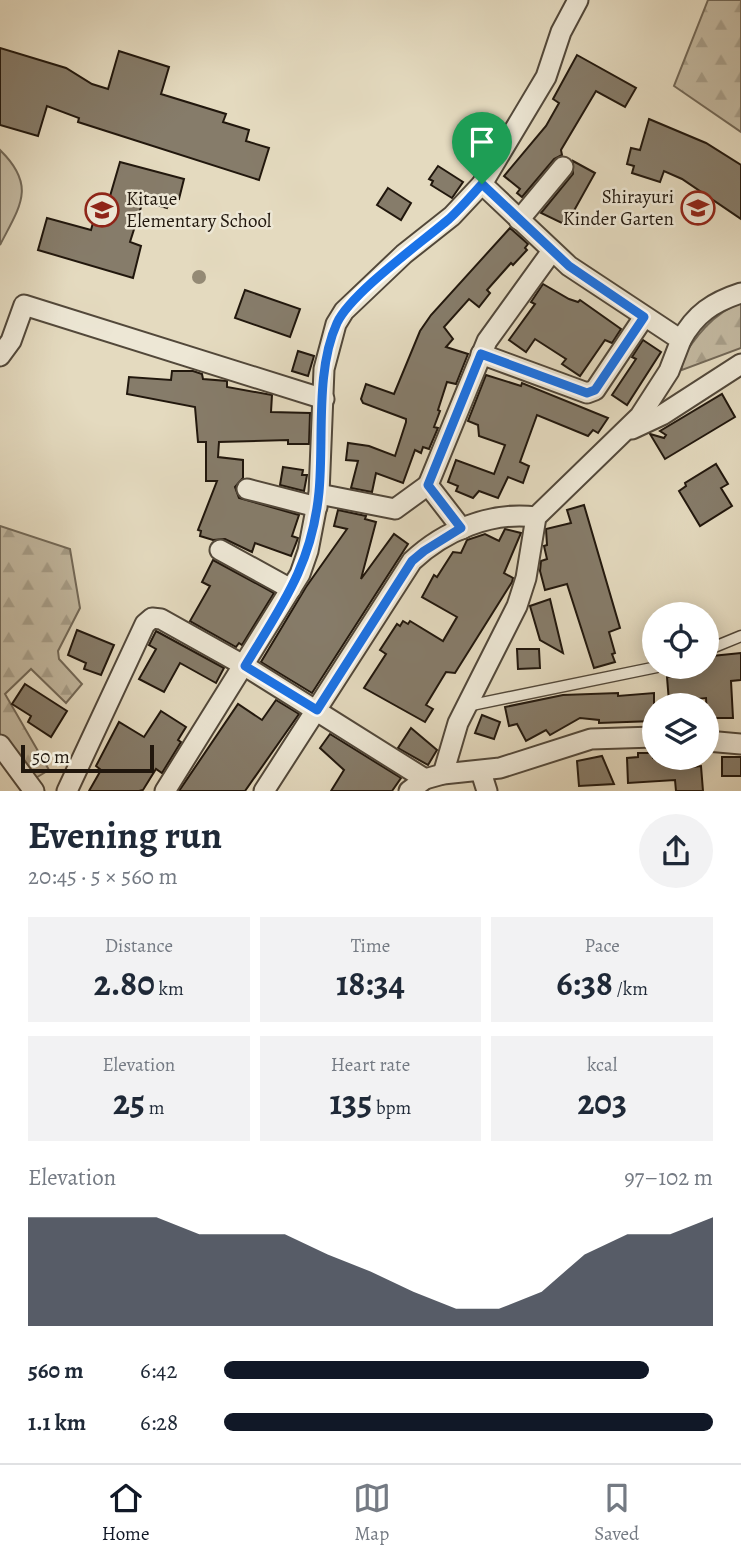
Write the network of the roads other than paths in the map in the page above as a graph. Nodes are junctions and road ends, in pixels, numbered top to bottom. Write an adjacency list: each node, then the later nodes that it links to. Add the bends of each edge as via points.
1 (578, 0): 3 (street, via 546,77)
2 (563, 167): 4 (street)
3 (482, 184): 4 (street); 12 (street, via 344,311 324,369)
4 (519, 219): 5 (street)
5 (552, 251): 7 (street); 9 (street)
6 (741, 293): 8 (street, via 699,313)
7 (644, 317): 8 (street); 9 (street, via 595,390 587,393)
8 (681, 340): 13 (street, via 669,371)
9 (481, 354): 14 (street)
10 (0, 356): 12 (street, via 11,341 24,305)
11 (741, 364): 13 (street)
12 (324, 399): 16 (street)
13 (625, 433): 17 (street)
14 (428, 485): 16 (street, via 396,509); 18 (street)
15 (247, 489): 16 (street)
16 (318, 500): 20 (street, via 308,551)
17 (536, 517): 18 (street, via 505,516); 25 (street, via 517,606)
18 (461, 528): 26 (street, via 412,561)
19 (220, 550): 20 (street)
20 (291, 589): 23 (street)
21 (741, 636): 22 (lane)
22 (719, 645)
23 (245, 666): 26 (street); 34 (street, via 152,618 145,624); 35 (street)
24 (642, 670): 25 (lane)
25 (466, 706): 32 (street, via 449,746)
26 (317, 710): 32 (street); 36 (street)
27 (642, 737): 31 (street, via 591,739)
28 (719, 742): 30 (street)
29 (0, 744): 33 (street)
30 (741, 744)
31 (481, 772): 32 (street); 37 (street)
32 (426, 781)
33 (34, 791)
34 (67, 791)
35 (165, 791)
36 (264, 791)
37 (486, 791)

